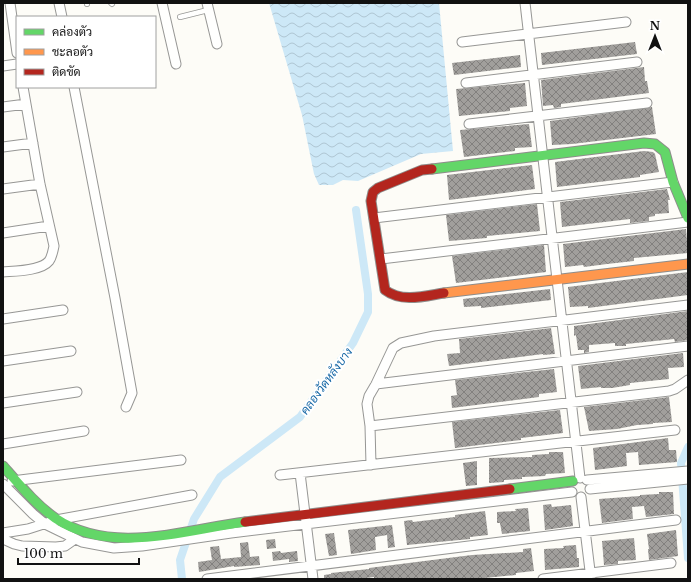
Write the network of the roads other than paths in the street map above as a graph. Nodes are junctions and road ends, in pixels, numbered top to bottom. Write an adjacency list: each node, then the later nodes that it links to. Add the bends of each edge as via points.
1 (10, 3): 9 (street)
2 (59, 3): 6 (street)
3 (162, 3): 16 (street)
4 (526, 3): 10 (street)
5 (208, 7): 7 (lane); 12 (street)
6 (62, 16)
7 (180, 17)
8 (626, 22): 10 (street)
9 (8, 23): 13 (street)
10 (529, 34): 11 (street); 18 (street)
11 (462, 42)
12 (217, 44)
13 (16, 50)
14 (636, 62): 18 (street)
15 (16, 64): 17 (street)
16 (176, 64)
17 (3, 66)
18 (534, 75): 19 (street); 25 (street)
19 (466, 83)
20 (23, 88): 23 (street)
21 (74, 88): 57 (street, via 132,393)
22 (647, 103): 25 (street)
23 (26, 104): 24 (street); 27 (street)
24 (3, 107)
25 (538, 116): 26 (street); 29 (street)
26 (470, 124)
27 (33, 143): 28 (street); 31 (street)
28 (3, 147)
29 (543, 156): 30 (street, via 652,144 665,152); 33 (street); 34 (street, via 422,170 374,190 371,194)
30 (673, 182): 33 (street); 35 (street)
31 (40, 184): 32 (street); 37 (street)
32 (3, 189)
33 (548, 197): 34 (street); 39 (street)
34 (374, 218): 40 (street)
35 (688, 218)
36 (688, 222): 39 (street)
37 (49, 226): 38 (street); 42 (street, via 54,246 49,261 41,267)
38 (3, 233)
39 (552, 238): 40 (street); 43 (street)
40 (381, 259): 43 (street, via 385,290 391,295 406,298)
41 (688, 264): 43 (street)
42 (3, 272)
43 (557, 280): 47 (street)
44 (688, 305): 47 (street)
45 (63, 310): 46 (street)
46 (3, 319)
47 (562, 320): 51 (street); 53 (street, via 434,336 402,343 393,348)
48 (688, 346): 51 (street)
49 (70, 351): 50 (street)
50 (3, 361)
51 (566, 361): 53 (street); 55 (street)
52 (688, 380): 55 (street, via 669,391)
53 (376, 384): 58 (street, via 368,396)
54 (77, 392): 56 (street)
55 (571, 402): 58 (street); 61 (street)
56 (3, 403)
57 (126, 407)
58 (370, 426): 64 (street)
59 (675, 430): 61 (street)
60 (84, 432): 62 (street)
61 (576, 442): 64 (street); 70 (street)
62 (3, 444)
63 (181, 460): 69 (street)
64 (370, 465): 66 (street)
65 (3, 466): 69 (street)
66 (300, 473): 67 (street); 77 (street)
67 (280, 475)
68 (687, 475): 70 (street)
69 (16, 481): 71 (street); 78 (street)
70 (583, 482): 72 (street, via 571,486); 74 (street, via 587,494); 75 (street)
71 (4, 487): 81 (street)
72 (572, 492): 74 (street); 76 (street)
73 (192, 495): 78 (street)
74 (582, 497): 85 (street)
75 (439, 498): 76 (street); 77 (street)
76 (441, 508): 82 (street)
77 (305, 514): 80 (street); 82 (street)
78 (56, 520): 81 (street); 87 (street, via 95,535)
79 (676, 520): 85 (street)
80 (241, 522): 83 (street); 84 (street)
81 (44, 524): 86 (street); 90 (street)
82 (306, 524): 84 (street); 93 (street)
83 (230, 528): 84 (street); 88 (street)
84 (243, 532)
85 (585, 532): 93 (street); 94 (street)
86 (3, 533)
87 (141, 536): 88 (street); 91 (street)
88 (166, 538): 91 (street)
89 (3, 539): 90 (street, via 22,546 56,547 65,546)
90 (75, 539): 91 (street, via 114,548)
91 (142, 546)
92 (671, 563): 94 (street)
93 (312, 565): 95 (street); 96 (street)
94 (590, 576): 97 (street)
95 (207, 579)
96 (313, 579)
97 (544, 579)

